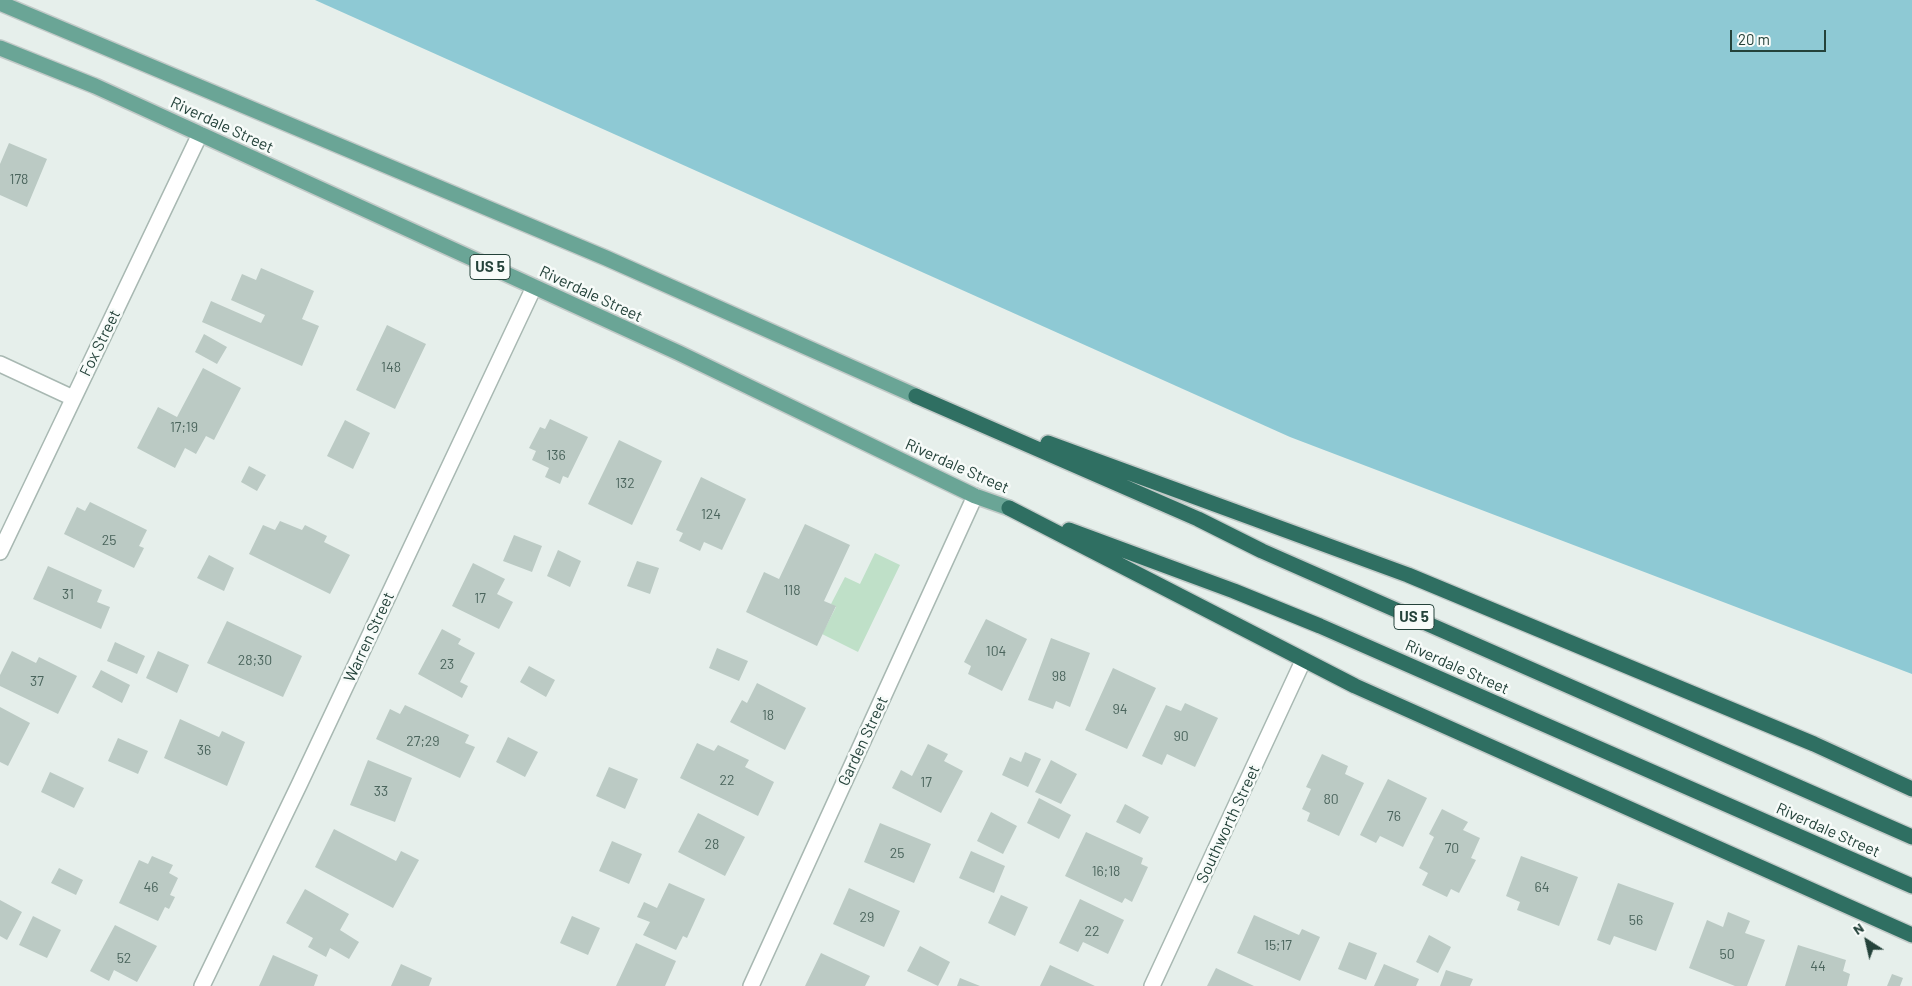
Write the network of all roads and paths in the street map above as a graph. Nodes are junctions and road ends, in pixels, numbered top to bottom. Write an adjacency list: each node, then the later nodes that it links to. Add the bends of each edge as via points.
1 (0, 3): 6 (main road, Riverdale Street / US 5, via 606,258)
2 (0, 48): 3 (main road, Riverdale Street / US 5, via 95,86)
3 (200, 134): 4 (main road, Riverdale Street / US 5); 7 (street, Fox Street)
4 (534, 287): 8 (main road, Riverdale Street / US 5); 16 (street, Warren Street)
5 (0, 364): 7 (street)
6 (916, 396): 12 (highway, via 1408,574); 13 (highway, Riverdale Street / US 5)
7 (73, 398): 10 (street, Fox Street)
8 (974, 496): 9 (main road, Riverdale Street / US 5); 17 (street, Garden Street)
9 (1009, 508): 11 (highway); 14 (highway, Riverdale Street / US 5, via 1320,626)
10 (0, 552)
11 (1303, 661): 15 (highway); 18 (street, Southworth Street)
12 (1912, 788)
13 (1912, 837)
14 (1912, 886)
15 (1912, 935)
16 (202, 986)
17 (751, 986)
18 (1152, 986)

